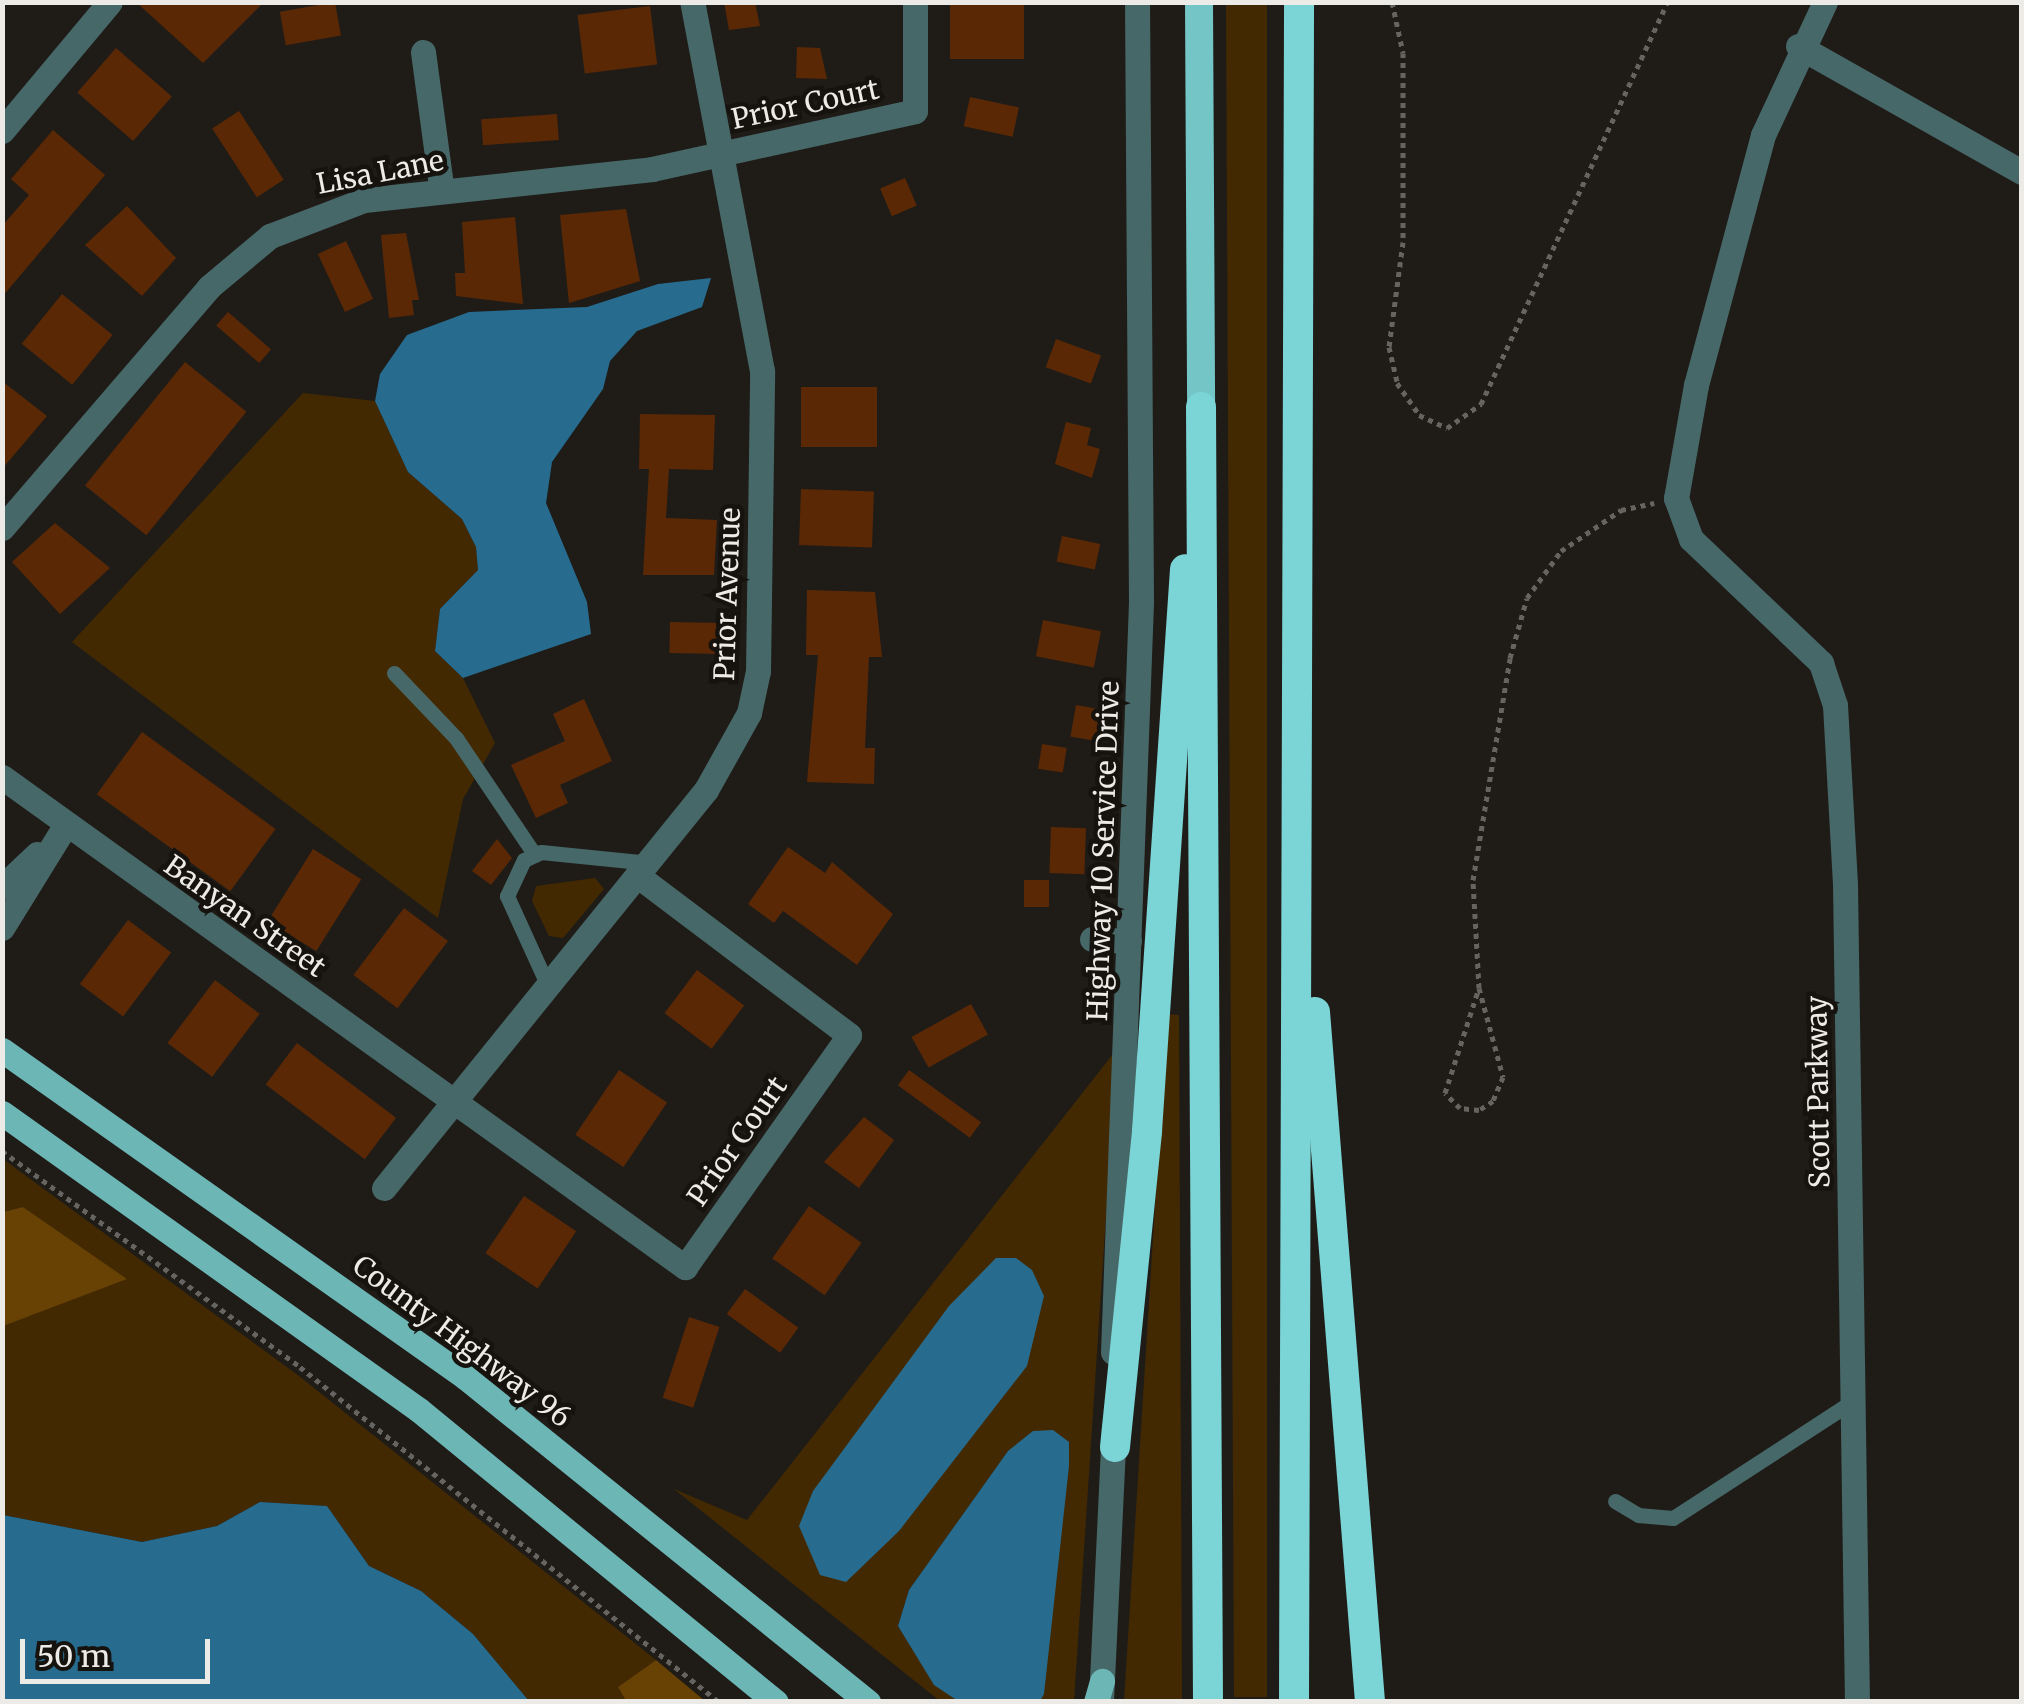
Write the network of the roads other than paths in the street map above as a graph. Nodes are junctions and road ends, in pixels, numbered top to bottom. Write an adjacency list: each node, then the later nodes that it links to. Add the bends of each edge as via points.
1 (110, 2): 10 (street)
2 (692, 2): 11 (street, Prior Avenue)
3 (915, 2): 11 (street, Prior Court, via 915,111)
4 (1137, 2): 25 (street, Highway 10 Service Drive, via 1142,601)
5 (1200, 2): 14 (highway)
6 (1299, 2): 20 (highway)
7 (1824, 2): 8 (street)
8 (1798, 46): 12 (street); 31 (street, Scott Parkway, via 1758,154 1696,385 1676,498 1692,539 1821,663 1836,705)
9 (423, 52): 13 (street)
10 (2, 131)
11 (720, 153): 13 (street, Lisa Lane, via 578,180); 21 (street, Prior Avenue, via 762,371 758,671 749,713 729,751)
12 (2022, 172)
13 (441, 186): 15 (street, Lisa Lane, via 305,218 236,260)
14 (1201, 407): 32 (highway, via 1147,1131); 37 (highway)
15 (2, 528)
16 (394, 673): 19 (lane, via 456,738)
17 (2, 777): 18 (street, Banyan Street)
18 (66, 826): 22 (street); 23 (street); 28 (street, Banyan Street)
19 (535, 855): 21 (lane); 26 (lane, via 512,874 506,896)
20 (1299, 863): 38 (highway); 39 (highway)
21 (643, 869): 26 (street, Prior Avenue); 28 (street, Prior Court, via 850,1035 684,1266)
22 (2, 887)
23 (2, 928)
24 (1092, 940): 25 (street)
25 (1129, 941): 32 (street, Highway 10 Service Drive)
26 (548, 986): 28 (street, Prior Avenue)
27 (2, 1050): 36 (main road, County Highway 96, via 465,1376)
28 (455, 1101): 30 (street, Prior Avenue)
29 (2, 1112): 35 (main road, via 418,1410)
30 (384, 1188)
31 (1853, 1402): 33 (lane, via 1674,1518 1638,1515); 40 (street, Scott Parkway)
32 (1115, 1447): 34 (street, Highway 10 Service Drive)
33 (1616, 1500)
34 (1100, 1695)
35 (776, 1702)
36 (868, 1702)
37 (1208, 1702)
38 (1294, 1702)
39 (1370, 1702)
40 (1857, 1702)

